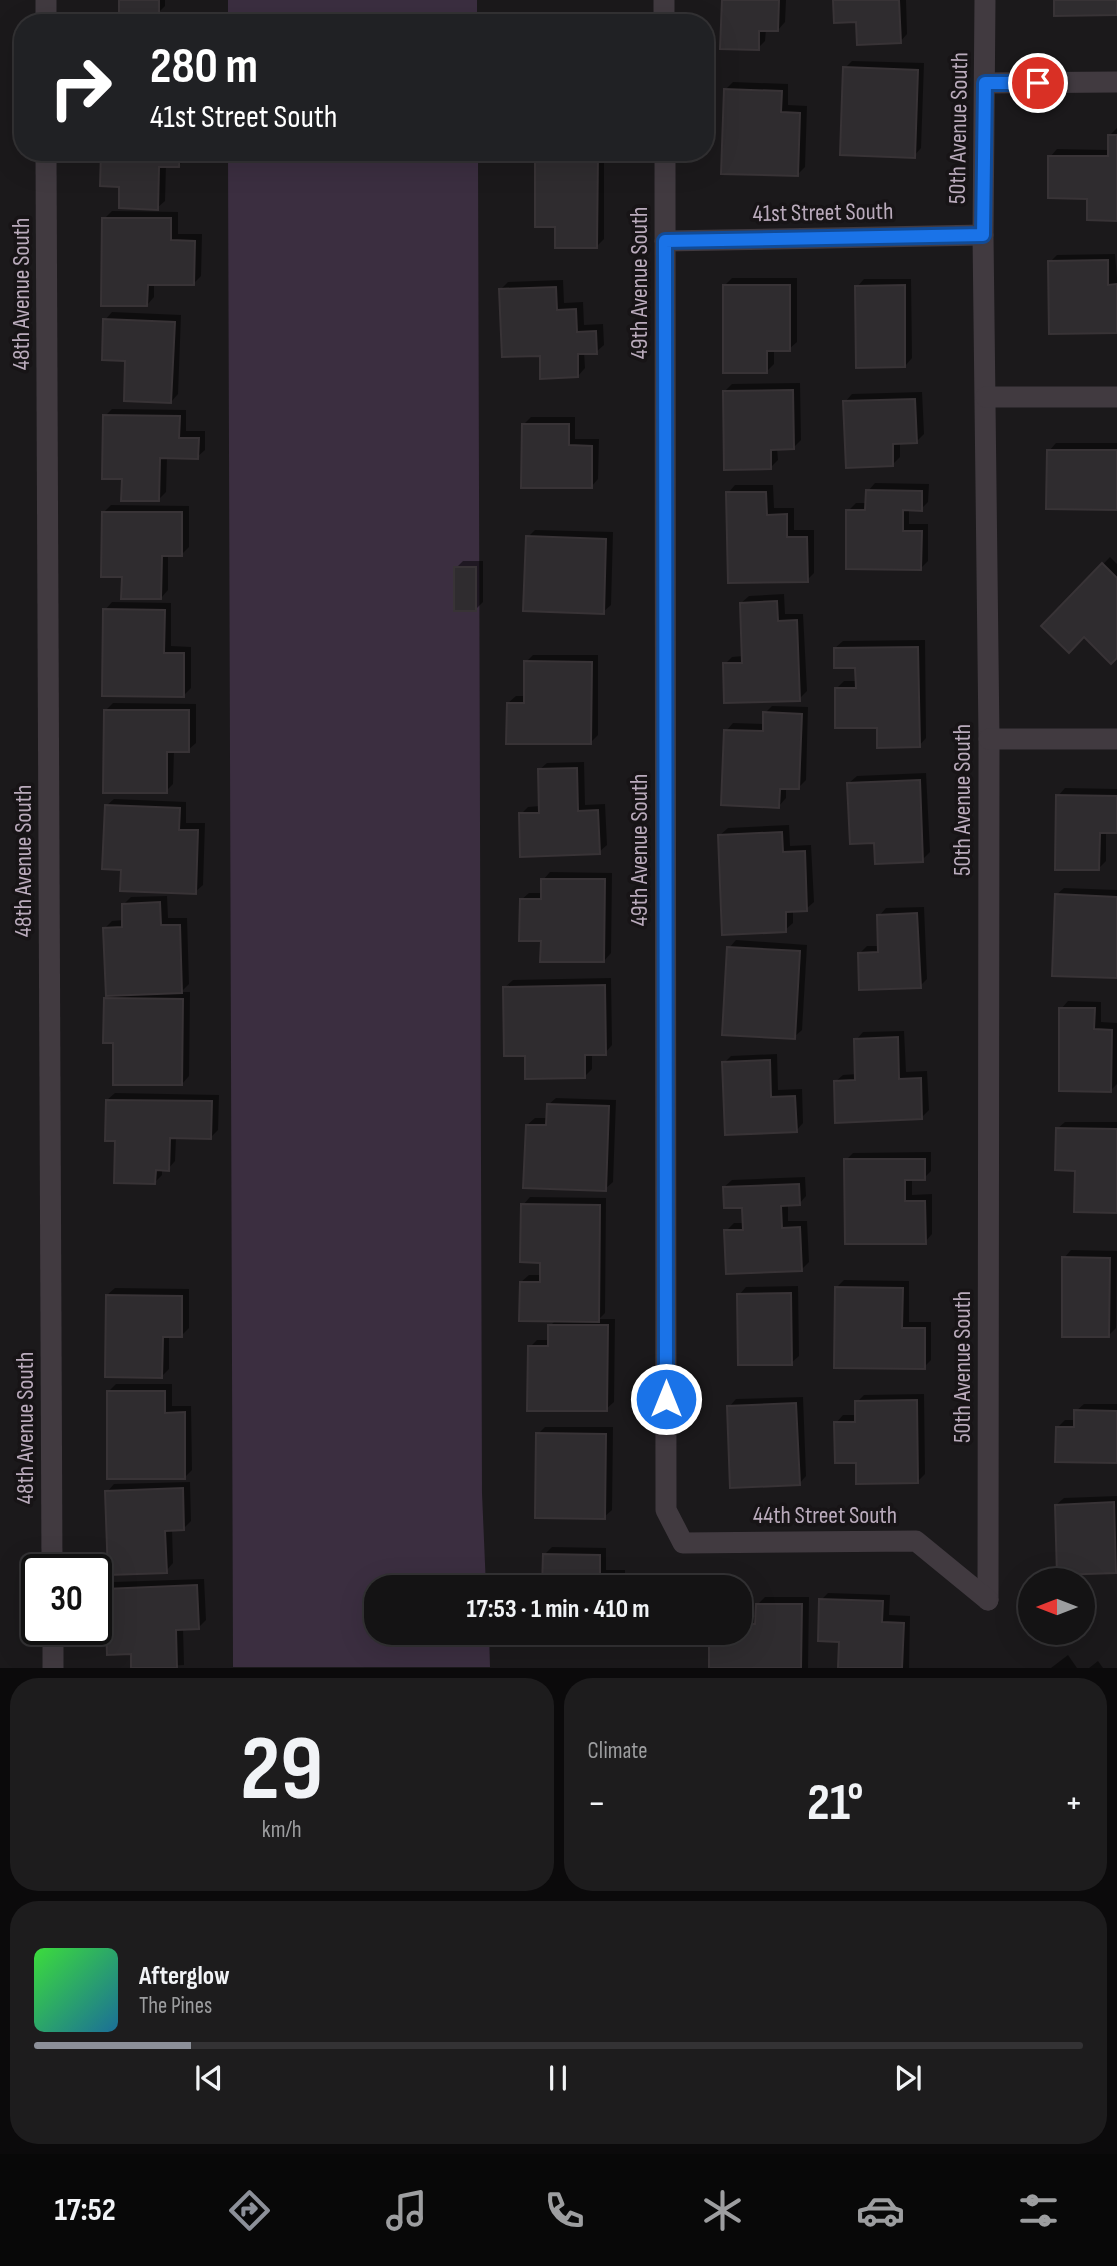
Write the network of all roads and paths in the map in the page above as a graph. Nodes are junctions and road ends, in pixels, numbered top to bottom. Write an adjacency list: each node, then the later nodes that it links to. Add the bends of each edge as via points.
1 (985, 0): 3 (street, 50th Avenue South)
2 (1117, 82): 3 (street)
3 (985, 83): 6 (street, 50th Avenue South)
4 (47, 161): 13 (street, 48th Avenue South)
5 (665, 161): 7 (street, 49th Avenue South)
6 (983, 235): 7 (street, 41st Street South); 8 (street, 50th Avenue South)
7 (665, 241): 12 (street, 49th Avenue South, via 666,1510)
8 (986, 397): 9 (street); 10 (street, 50th Avenue South)
9 (1117, 397)
10 (989, 739): 11 (street); 14 (street, 50th Avenue South)
11 (1117, 739)
12 (683, 1543): 14 (street, 44th Street South, via 916,1541)
13 (52, 1554)
14 (988, 1600)
15 (52, 1645): 16 (street)
16 (53, 1668)

